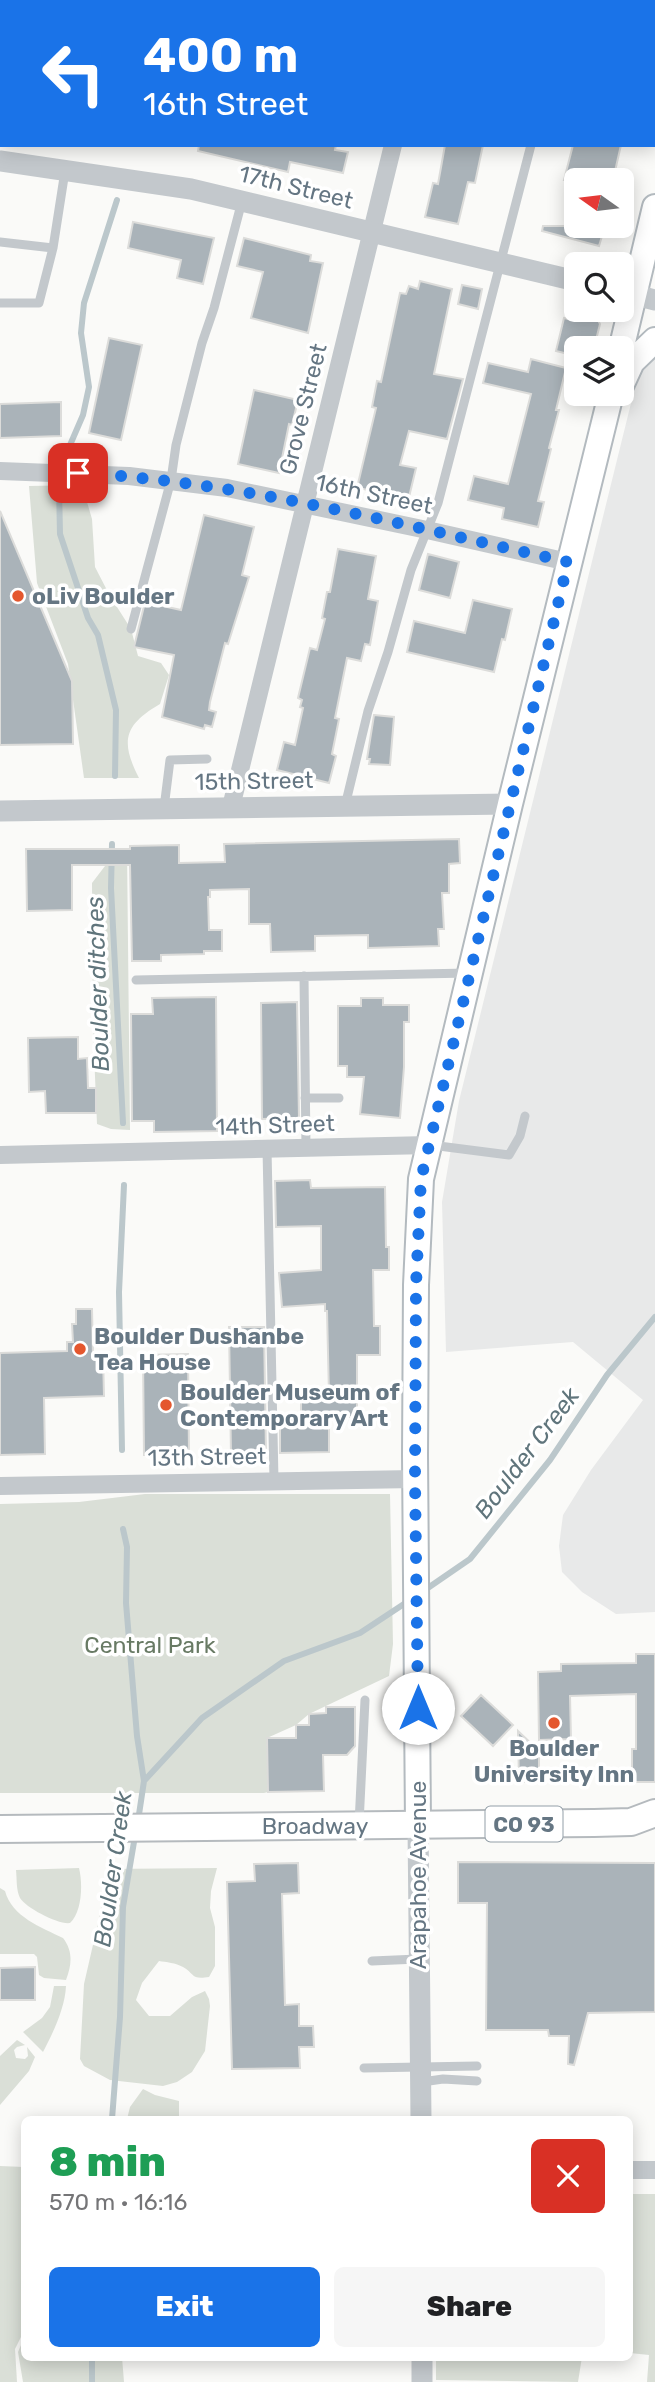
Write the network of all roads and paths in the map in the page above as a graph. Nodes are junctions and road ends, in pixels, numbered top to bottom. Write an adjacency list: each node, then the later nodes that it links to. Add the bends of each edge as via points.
1 (393, 147): 7 (street, Grove Street)
2 (530, 147): 10 (lane)
3 (0, 162): 4 (street, 17th Street)
4 (65, 170): 5 (street, 17th Street); 9 (lane)
5 (243, 201): 7 (street, 17th Street); 21 (lane, via 176,445)
6 (655, 207): 12 (main road)
7 (372, 232): 10 (street, 17th Street); 22 (street, Grove Street)
8 (0, 242): 9 (lane)
9 (53, 248): 13 (lane, via 38,303)
10 (501, 263): 11 (street, 17th Street); 23 (lane, via 439,503)
11 (564, 278)
12 (637, 295): 14 (main road)
13 (0, 303)
14 (625, 336)
15 (655, 340): 16 (main road)
16 (634, 360)
17 (608, 406): 19 (main road, Arapahoe Avenue)
18 (613, 406): 19 (main road)
19 (602, 429): 24 (main road, Arapahoe Avenue)
20 (0, 471): 21 (street, 16th Street)
21 (172, 480): 22 (street, 16th Street); 25 (lane)
22 (304, 504): 23 (street, 16th Street); 29 (street, Grove Street)
23 (427, 530): 24 (street, 16th Street); 28 (lane, via 368,711)
24 (568, 562): 27 (main road, Arapahoe Avenue)
25 (131, 629)
26 (207, 759): 30 (lane, via 170,760)
27 (510, 804): 28 (street, 15th Street); 32 (main road, Arapahoe Avenue)
28 (345, 806): 29 (street, 15th Street)
29 (231, 807): 30 (street, 15th Street)
30 (164, 808): 31 (street, 15th Street)
31 (0, 811)
32 (470, 973): 33 (lane); 38 (main road, Arapahoe Avenue)
33 (304, 976): 34 (lane); 35 (lane)
34 (136, 980)
35 (305, 1098): 36 (lane); 39 (lane)
36 (339, 1098)
37 (525, 1116): 38 (lane, 14th Street, via 509,1155)
38 (429, 1145): 39 (street, 14th Street); 42 (main road, Arapahoe Avenue, via 421,1179 418,1229)
39 (306, 1148): 40 (street, 14th Street)
40 (267, 1149): 41 (street, 14th Street); 43 (lane)
41 (0, 1155)
42 (415, 1479): 43 (street, 13th Street); 48 (main road, Arapahoe Avenue)
43 (274, 1480): 44 (street, 13th Street)
44 (0, 1486)
45 (365, 1700): 47 (lane)
46 (643, 1818): 48 (main road, Broadway / CO 93); 50 (main road, Broadway / CO 93)
47 (359, 1826): 48 (main road, Broadway / CO 93); 49 (main road, Broadway / CO 93)
48 (418, 1826): 51 (street, Arapahoe Avenue)
49 (0, 1829)
50 (655, 1832)
51 (418, 1959): 52 (lane); 55 (street, Arapahoe Avenue)
52 (372, 1961)
53 (477, 2066): 55 (lane)
54 (364, 2068): 55 (lane)
55 (420, 2075): 56 (lane); 57 (street, Arapahoe Avenue)
56 (477, 2081)
57 (421, 2116)
58 (633, 2170): 59 (street)
59 (655, 2170)
60 (422, 2361): 61 (street)
61 (422, 2382)

